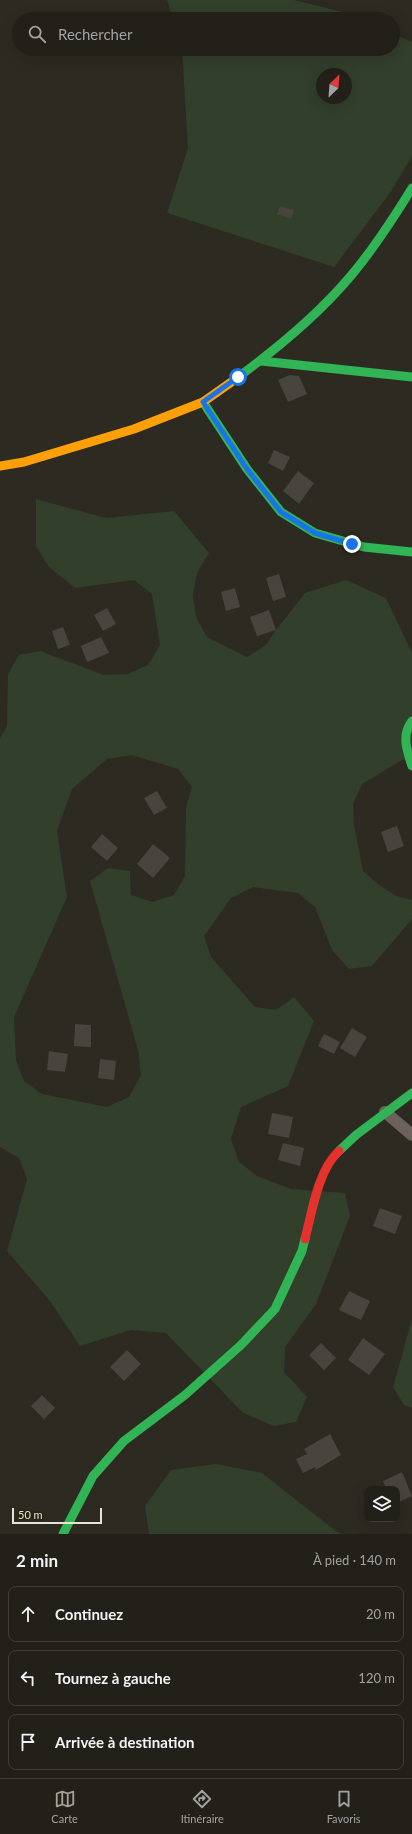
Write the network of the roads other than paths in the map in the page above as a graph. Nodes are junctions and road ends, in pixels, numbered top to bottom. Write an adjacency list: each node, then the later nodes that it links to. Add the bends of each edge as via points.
1 (412, 188): 2 (street, via 384,233 349,278 313,315)
2 (261, 361): 3 (street); 4 (street)
3 (412, 377)
4 (203, 402): 5 (street, via 134,428 24,462); 6 (street, via 247,469 281,512 315,533 364,547)
5 (0, 466)
6 (412, 552)
7 (412, 721): 8 (street, via 406,731)
8 (412, 766)
9 (412, 1093): 10 (street)
10 (385, 1112): 11 (street); 12 (street, via 332,1157 319,1186 302,1251 275,1309 241,1346 185,1395 124,1441 93,1476)
11 (412, 1135)
12 (63, 1534)

